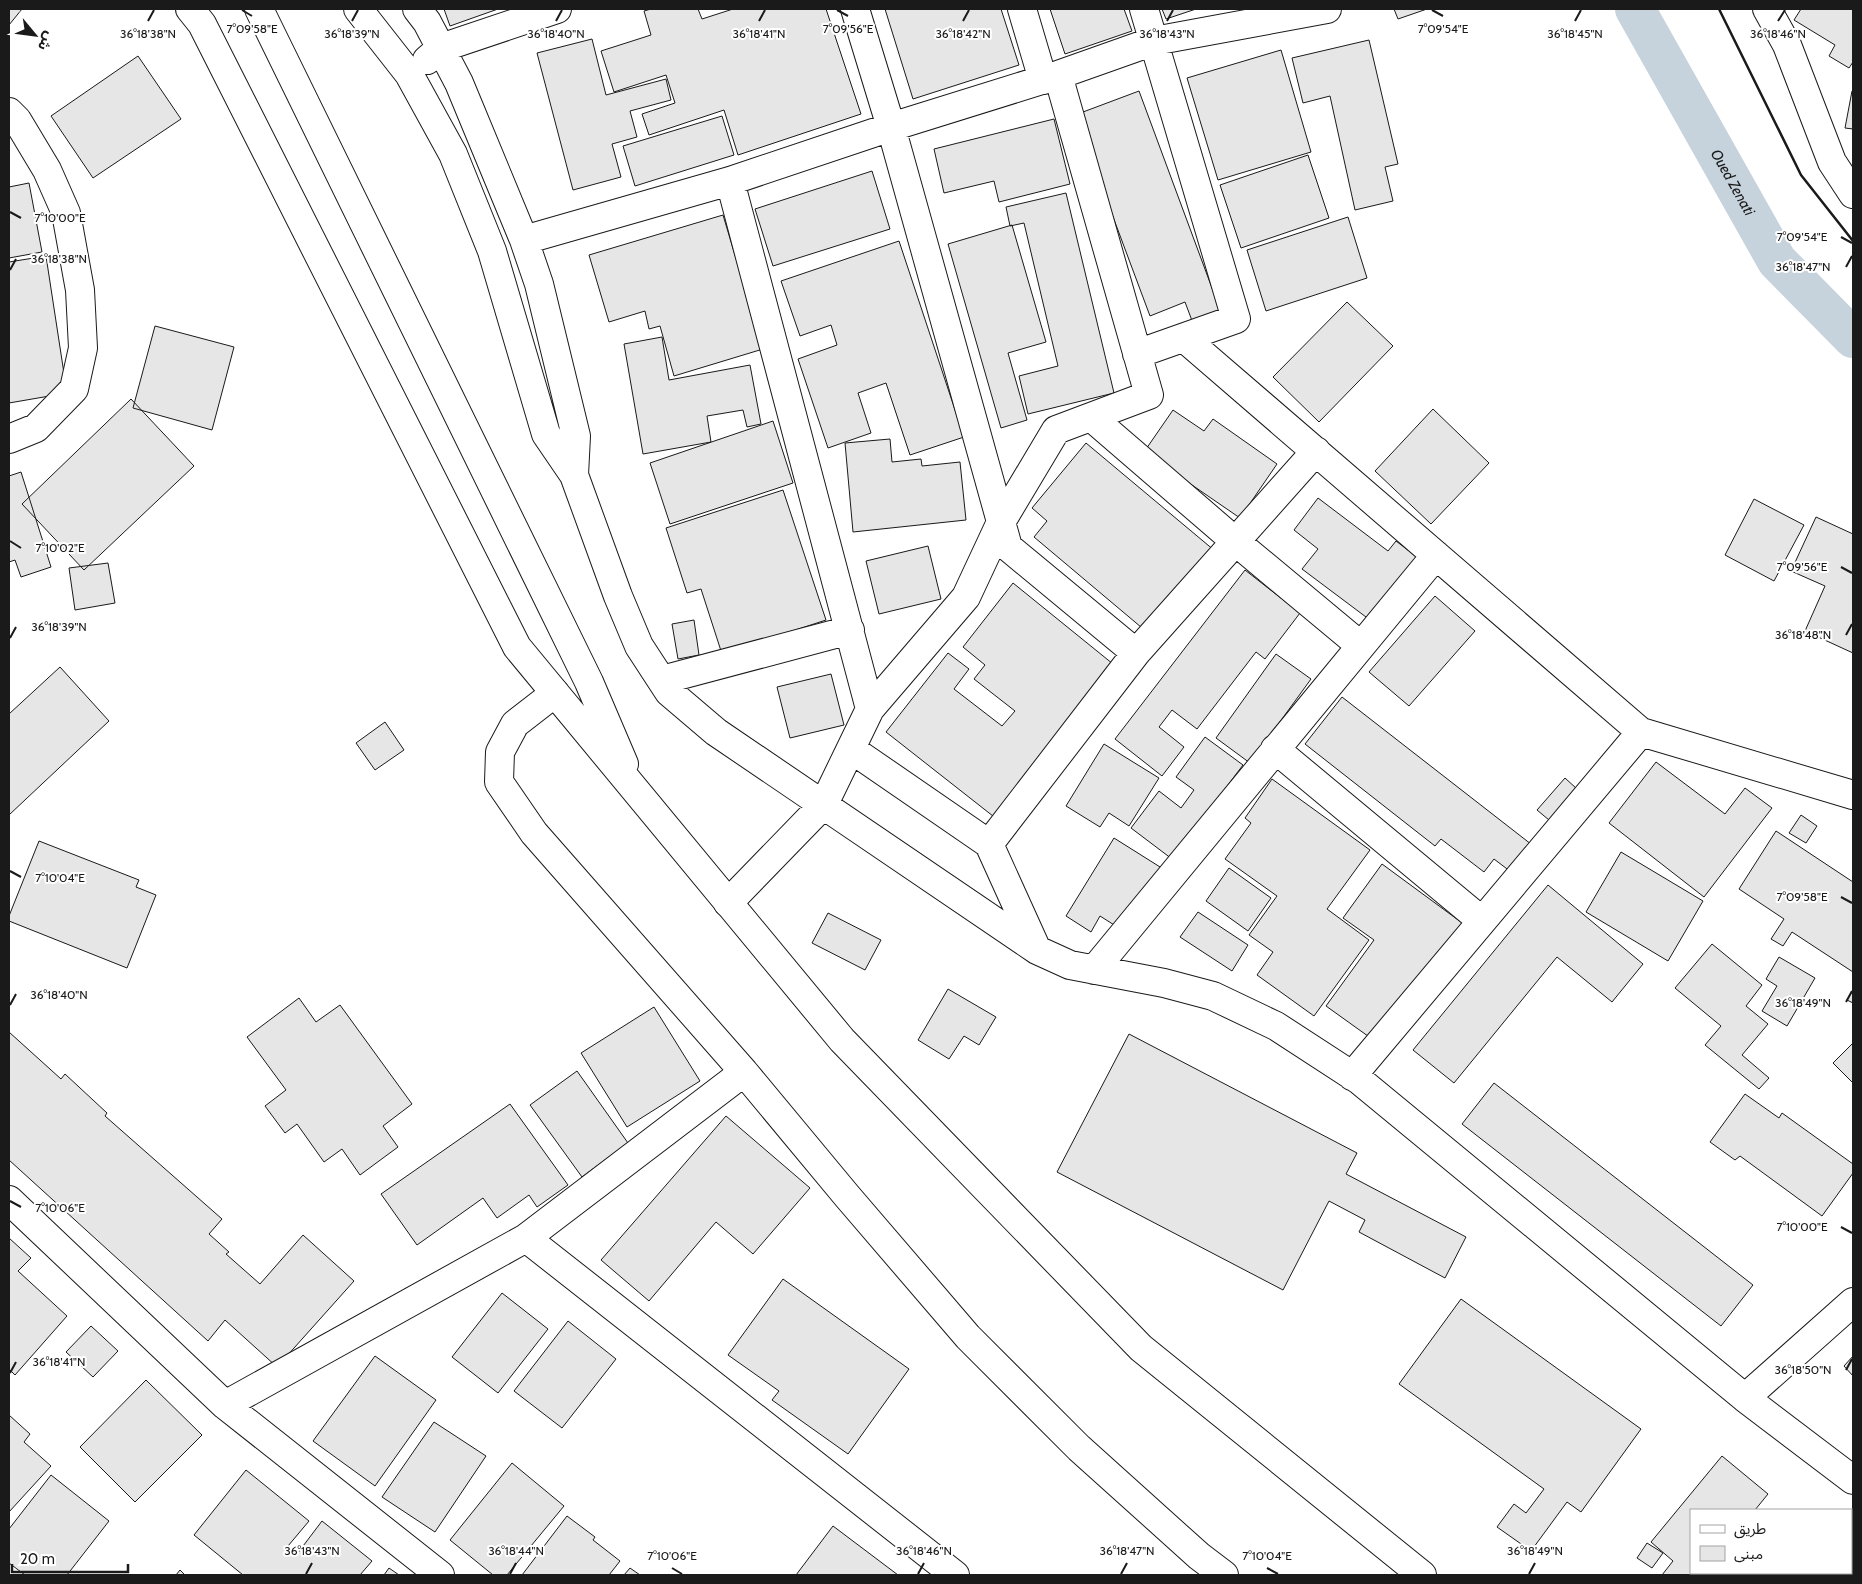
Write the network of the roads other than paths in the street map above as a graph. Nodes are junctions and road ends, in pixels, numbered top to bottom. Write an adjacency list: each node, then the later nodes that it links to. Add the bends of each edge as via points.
1 (190, 9): 33 (street, via 202,24 518,647)
2 (259, 9): 38 (street, via 589,682)
3 (358, 9): 13 (street)
4 (417, 9): 12 (street)
5 (557, 9): 12 (street)
6 (855, 9): 16 (street)
7 (1022, 9): 14 (street)
8 (1144, 9): 11 (street)
9 (1327, 9): 11 (street)
10 (1767, 9): 18 (street, via 1787,45 1832,162)
11 (1154, 41): 14 (street); 20 (street, via 1236,319)
12 (440, 48): 13 (street); 19 (street, via 459,83)
13 (409, 74): 25 (street, via 453,154 492,251 546,434)
14 (1051, 77): 16 (street); 21 (street)
15 (9, 112): 23 (street, via 47,170 66,213 80,290 83,348 74,389 36,428)
16 (891, 127): 17 (street); 26 (street)
17 (730, 182): 19 (street); 29 (street)
18 (1853, 194)
19 (524, 240): 25 (street, via 539,284 576,436)
20 (1184, 338): 21 (street); 24 (street)
21 (1137, 354): 22 (street, via 1149,396)
22 (1091, 417): 26 (street, via 1056,430); 27 (street)
23 (9, 440)
24 (1316, 451): 27 (street); 28 (street)
25 (574, 474): 32 (street, via 639,646)
26 (1001, 522): 31 (street, via 1008,546); 34 (street, via 966,597)
27 (1236, 542): 30 (street); 31 (street)
28 (1436, 555): 30 (street); 35 (street)
29 (850, 630): 32 (street); 34 (street)
30 (1361, 646): 37 (street)
31 (1136, 653): 41 (street)
32 (662, 680): 40 (street, via 669,692 716,732)
33 (555, 693): 38 (street); 46 (street, via 515,724 500,752 499,782 534,833)
34 (870, 709): 36 (street)
35 (1641, 732): 39 (street); 43 (street)
36 (851, 749): 40 (street); 41 (street)
37 (1275, 749): 43 (street); 45 (street)
38 (637, 793): 42 (street)
39 (1853, 795)
40 (824, 804): 42 (street); 44 (street)
41 (989, 844): 44 (street)
42 (728, 903): 57 (street, via 842,1040 1141,1348)
43 (1482, 921): 47 (street)
44 (1037, 950): 45 (street, via 1070,965)
45 (1094, 970): 47 (street, via 1212,996 1276,1026)
46 (744, 1072): 49 (street); 56 (street, via 968,1337 1080,1448)
47 (1352, 1076): 51 (street)
48 (9, 1200): 52 (street)
49 (526, 1238): 52 (street); 55 (street)
50 (1853, 1302): 51 (street)
51 (1745, 1398): 53 (street)
52 (225, 1405): 54 (street)
53 (1853, 1480)
54 (440, 1575)
55 (955, 1575)
56 (1224, 1575)
57 (1422, 1575)

